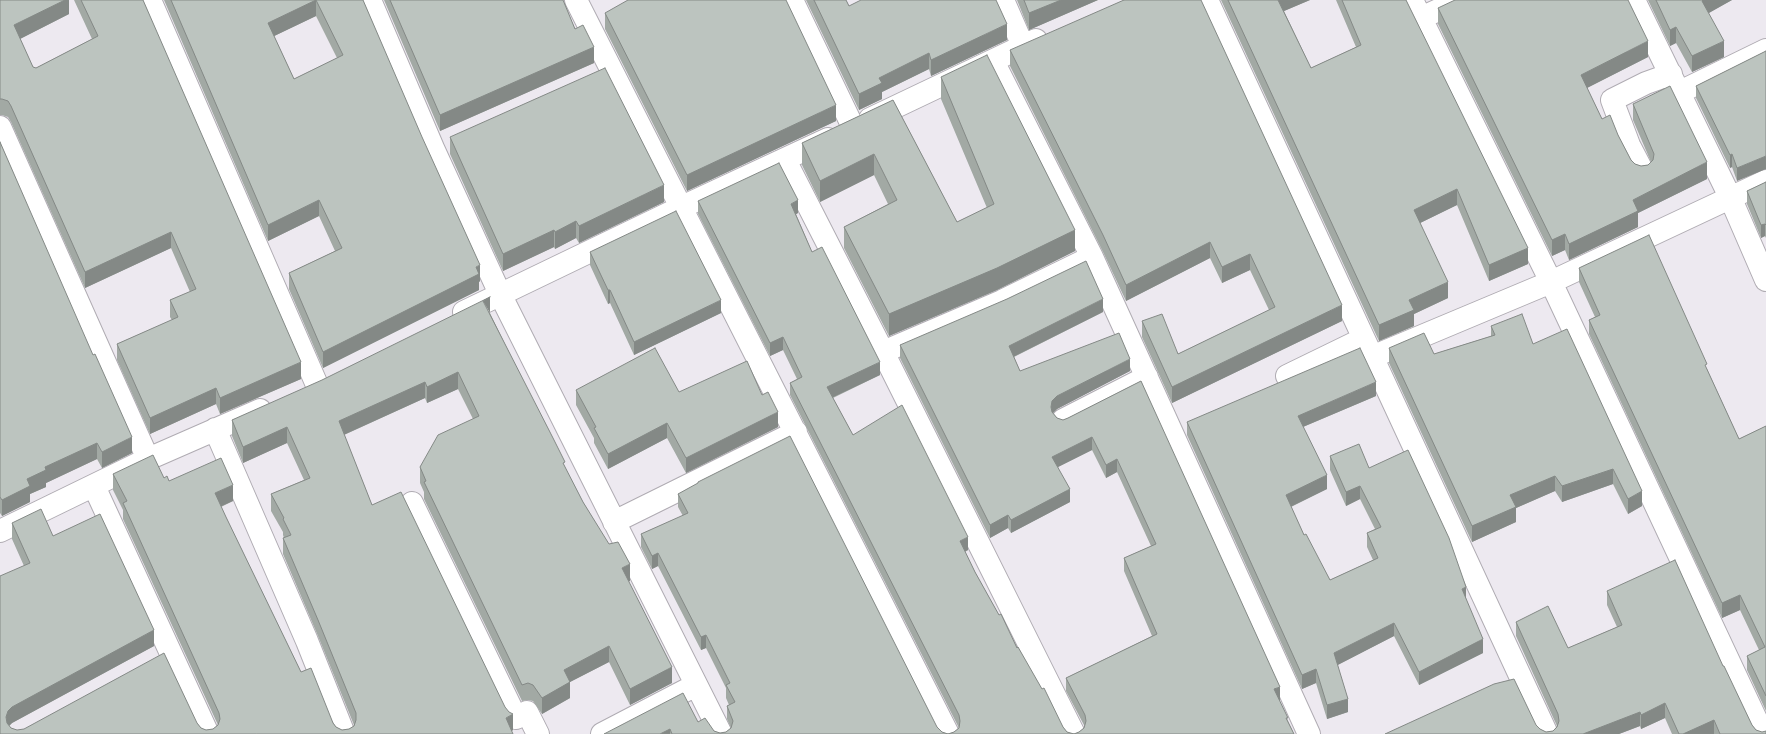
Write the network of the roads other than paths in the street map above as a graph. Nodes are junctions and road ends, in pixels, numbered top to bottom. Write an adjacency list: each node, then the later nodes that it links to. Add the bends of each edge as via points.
1 (150, 0): 33 (street, via 310,388)
2 (370, 0): 20 (street)
3 (576, 0): 14 (street)
4 (792, 0): 18 (street)
5 (1002, 0): 11 (street)
6 (1207, 0): 31 (street)
7 (1460, 0): 9 (street)
8 (1634, 0): 16 (street)
9 (1416, 9): 28 (street)
10 (1051, 34): 11 (street)
11 (1023, 46): 13 (street)
12 (1766, 50): 16 (street)
13 (994, 61): 18 (street); 26 (street)
14 (611, 69): 15 (street); 25 (street)
15 (590, 78)
16 (1674, 84): 22 (street, via 1646,83 1612,100 1629,145); 24 (street)
17 (0, 127): 40 (street)
18 (853, 127): 21 (street)
19 (454, 138): 20 (street)
20 (432, 148): 29 (street)
21 (785, 160): 25 (street); 32 (street)
22 (1642, 170)
23 (1766, 181): 24 (street)
24 (1730, 197): 27 (street); 28 (street)
25 (682, 206): 29 (street); 39 (street)
26 (1092, 257): 32 (street, via 1002,301); 35 (street)
27 (1766, 280)
28 (1551, 282): 31 (street); 55 (street)
29 (500, 294): 30 (street); 43 (street)
30 (443, 322)
31 (1368, 348): 34 (street); 54 (street)
32 (883, 352): 52 (street)
33 (338, 375)
34 (1287, 376)
35 (1147, 377): 37 (street); 53 (street)
36 (280, 401): 38 (street)
37 (1063, 420)
38 (215, 429): 40 (street); 47 (street, via 307,641)
39 (796, 432): 43 (street); 51 (street)
40 (148, 459): 41 (street)
41 (94, 486): 44 (street); 46 (street, via 163,655)
42 (412, 503): 48 (street, via 516,718 527,712)
43 (614, 522): 45 (street)
44 (0, 531)
45 (696, 685): 49 (street); 50 (street)
46 (208, 734)
47 (344, 734)
48 (538, 734)
49 (602, 734)
50 (721, 734)
51 (948, 734)
52 (1074, 734)
53 (1309, 734)
54 (1547, 734)
55 (1763, 734)

